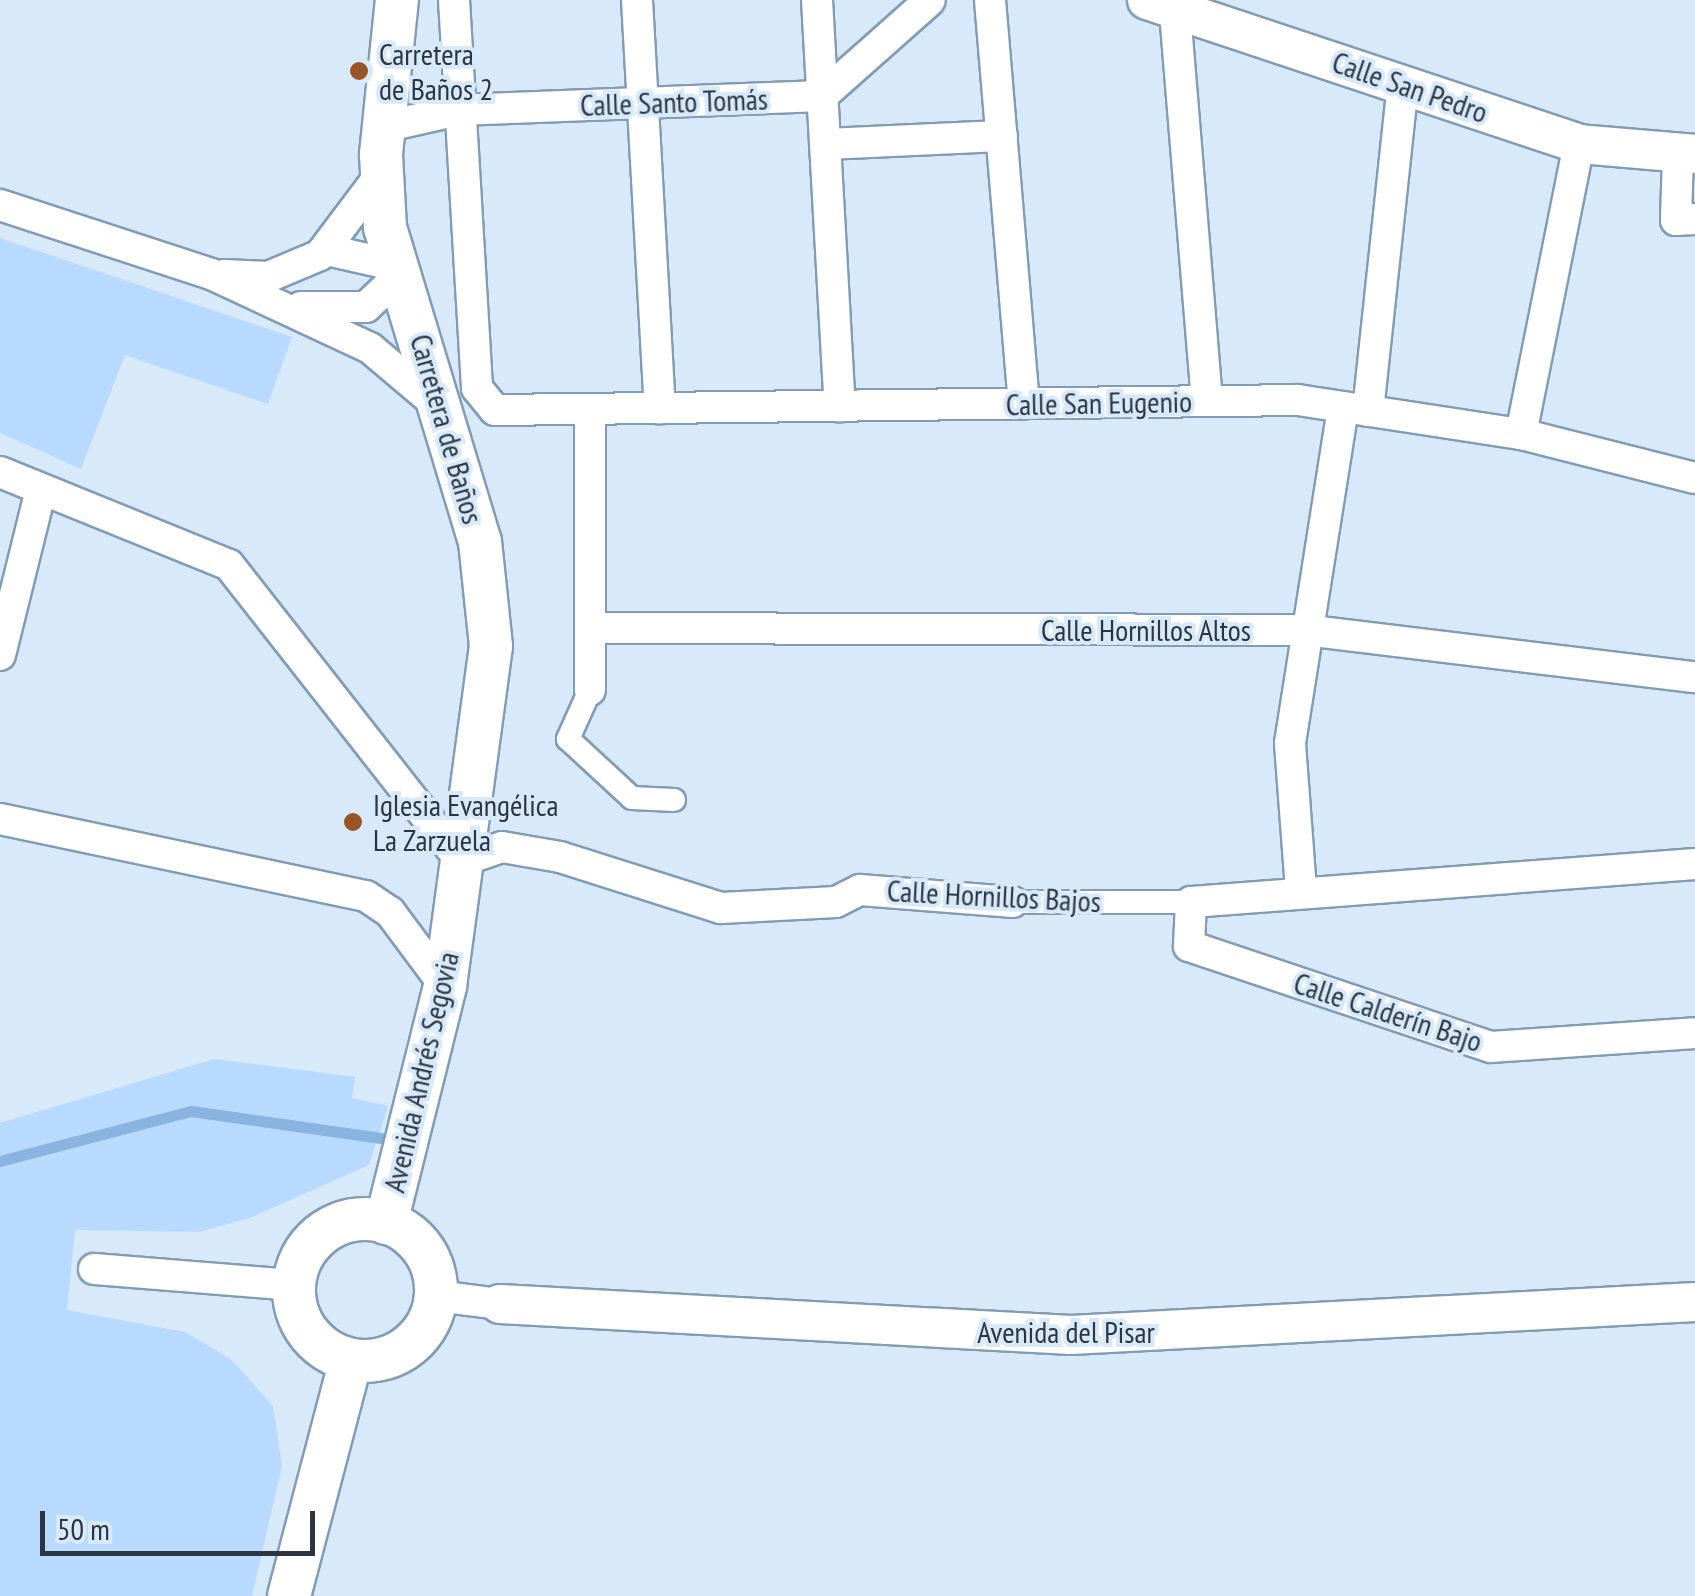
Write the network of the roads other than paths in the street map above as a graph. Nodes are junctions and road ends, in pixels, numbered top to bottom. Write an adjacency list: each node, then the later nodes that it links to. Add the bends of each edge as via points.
1 (397, 0): 12 (main road, Carretera de Baños)
2 (454, 0): 11 (street)
3 (637, 0): 10 (street)
4 (817, 0): 9 (street)
5 (930, 0): 9 (street)
6 (990, 0): 13 (street)
7 (1165, 3): 8 (street, Calle San Pedro); 24 (street)
8 (1404, 85): 15 (street, Calle San Pedro); 29 (street)
9 (822, 96): 10 (street, Calle Santo Tomás); 14 (street)
10 (643, 103): 11 (street, Calle Santo Tomás); 27 (street)
11 (459, 110): 12 (street, Calle Santo Tomás); 28 (street, Calle San Eugenio, via 477,388 495,410)
12 (384, 126): 17 (main road, Carretera de Baños)
13 (1002, 136): 14 (street); 25 (street)
14 (825, 144): 26 (street)
15 (1579, 144): 16 (street, Calle San Pedro); 31 (street)
16 (1686, 154): 19 (street, Calle San Pedro, via 1676,220)
17 (382, 173): 20 (street); 21 (main road, Carretera de Baños)
18 (0, 205): 22 (street)
19 (1695, 220)
20 (326, 250): 21 (street); 22 (street, via 268,277)
21 (399, 270): 23 (street, via 387,295 357,310); 30 (main road, Carretera de Baños)
22 (211, 274): 23 (street)
23 (263, 300): 30 (street, via 405,371)
24 (1207, 402): 25 (street, Calle San Eugenio); 29 (street, Calle San Eugenio)
25 (1024, 404): 26 (street, Calle San Eugenio)
26 (840, 406): 27 (street, Calle San Eugenio)
27 (660, 408): 28 (street, Calle San Eugenio)
28 (590, 409): 35 (street)
29 (1355, 409): 31 (street, Calle San Eugenio); 36 (street)
30 (450, 431): 42 (main road, Carretera de Baños, via 480,542 491,646)
31 (1521, 434): 33 (street, Calle San Eugenio)
32 (0, 472): 34 (street)
33 (1695, 478)
34 (41, 489): 37 (street); 42 (street, via 229,565)
35 (594, 628): 36 (street, Calle Hornillos Altos); 39 (street)
36 (1304, 630): 38 (street, Calle Hornillos Altos); 44 (street, via 1290,744)
37 (0, 655)
38 (1695, 677)
39 (590, 690): 40 (street, via 568,739 632,798)
40 (674, 800)
41 (0, 819): 47 (street, via 366,896 390,912)
42 (460, 861): 45 (street, Calle Hornillos Bajos, via 502,848 560,857 721,908 836,902 860,890); 47 (main road, Avenida Andrés Segovia)
43 (1695, 864): 44 (street, Calle Hornillos Bajos)
44 (1301, 890): 46 (street, Calle Hornillos Bajos)
45 (1013, 902): 46 (street, Calle Hornillos Bajos)
46 (1191, 902): 48 (street, Calle Calderín Bajo, via 1190,946 1491,1046)
47 (445, 986): 49 (main road, Avenida Andrés Segovia)
48 (1695, 1033)
49 (386, 1223): 51 (main road, via 331,1228 306,1251); 52 (main road, via 421,1246)
50 (94, 1269): 51 (street)
51 (295, 1285): 55 (main road, via 305,1327)
52 (437, 1296): 54 (street, Avenida del Pisar); 55 (main road, via 404,1351)
53 (1695, 1302): 54 (street, Avenida del Pisar, via 1071,1335)
54 (500, 1304)
55 (351, 1360): 56 (main road)
56 (289, 1596)

